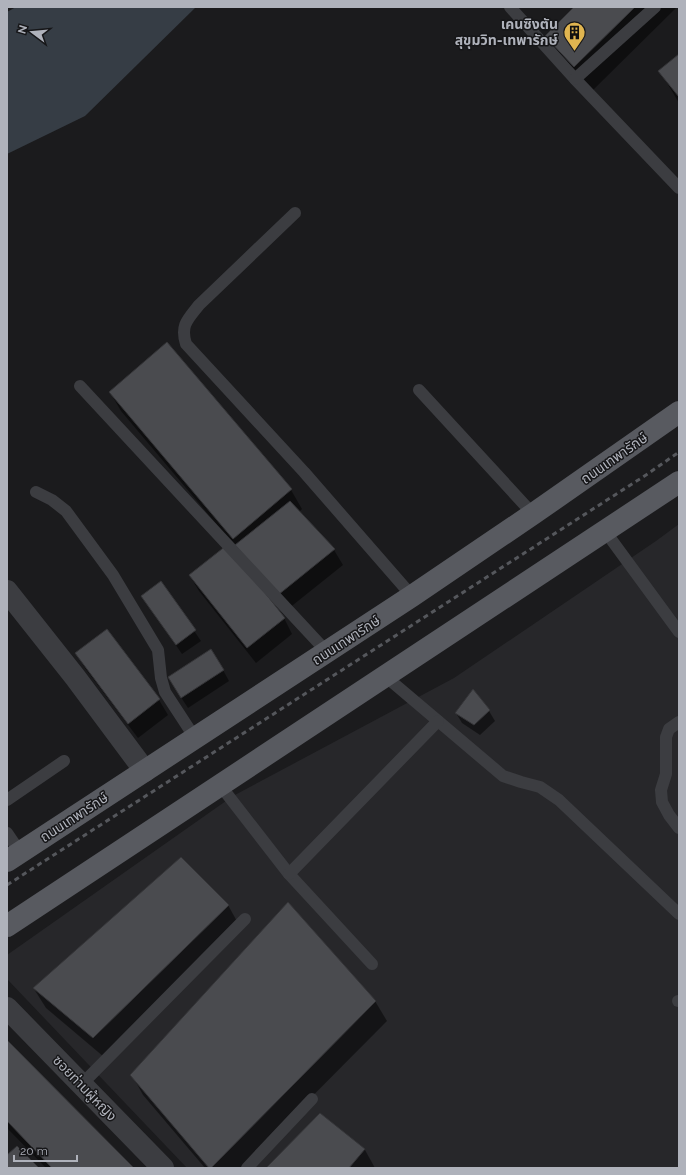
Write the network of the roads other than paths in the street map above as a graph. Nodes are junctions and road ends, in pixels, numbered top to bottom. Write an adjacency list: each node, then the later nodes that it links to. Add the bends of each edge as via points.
1 (510, 7): 3 (lane)
2 (654, 7): 3 (lane)
3 (575, 79): 4 (lane)
4 (679, 188)
5 (295, 213): 14 (lane, via 199,305 186,322 182,334 186,344 304,472)
6 (80, 386): 16 (lane)
7 (419, 390): 11 (lane)
8 (679, 412): 11 (main road, ถนนเทพารักษ์)
9 (679, 482): 12 (main road)
10 (36, 492): 20 (lane, via 66,511 113,575 158,650 165,692)
11 (533, 514): 14 (main road, ถนนเทพารักษ์)
12 (605, 531): 15 (lane); 17 (main road)
13 (7, 591): 22 (street)
14 (412, 596): 16 (main road, ถนนเทพารักษ์)
15 (679, 632)
16 (327, 652): 20 (main road, ถนนเทพารักษ์)
17 (385, 676): 18 (lane); 23 (main road)
18 (438, 721): 28 (lane); 29 (lane, via 503,776 540,787 559,800)
19 (679, 722): 25 (lane, via 669,730 666,737 666,774 661,790 662,802)
20 (195, 738): 22 (main road, ถนนเทพารักษ์)
21 (64, 761): 24 (lane)
22 (145, 771): 27 (main road, ถนนเทพารักษ์)
23 (220, 785): 28 (lane); 31 (main road)
24 (7, 800)
25 (679, 828)
26 (7, 833): 27 (lane)
27 (14, 856)
28 (289, 874): 32 (lane)
29 (679, 914)
30 (245, 919): 34 (lane)
31 (7, 926)
32 (372, 964)
33 (7, 1008): 34 (street, ซอยท่านผู้หญิง)
34 (81, 1085): 36 (street, ซอยท่านผู้หญิง)
35 (312, 1099): 37 (lane)
36 (162, 1168)
37 (247, 1168)

